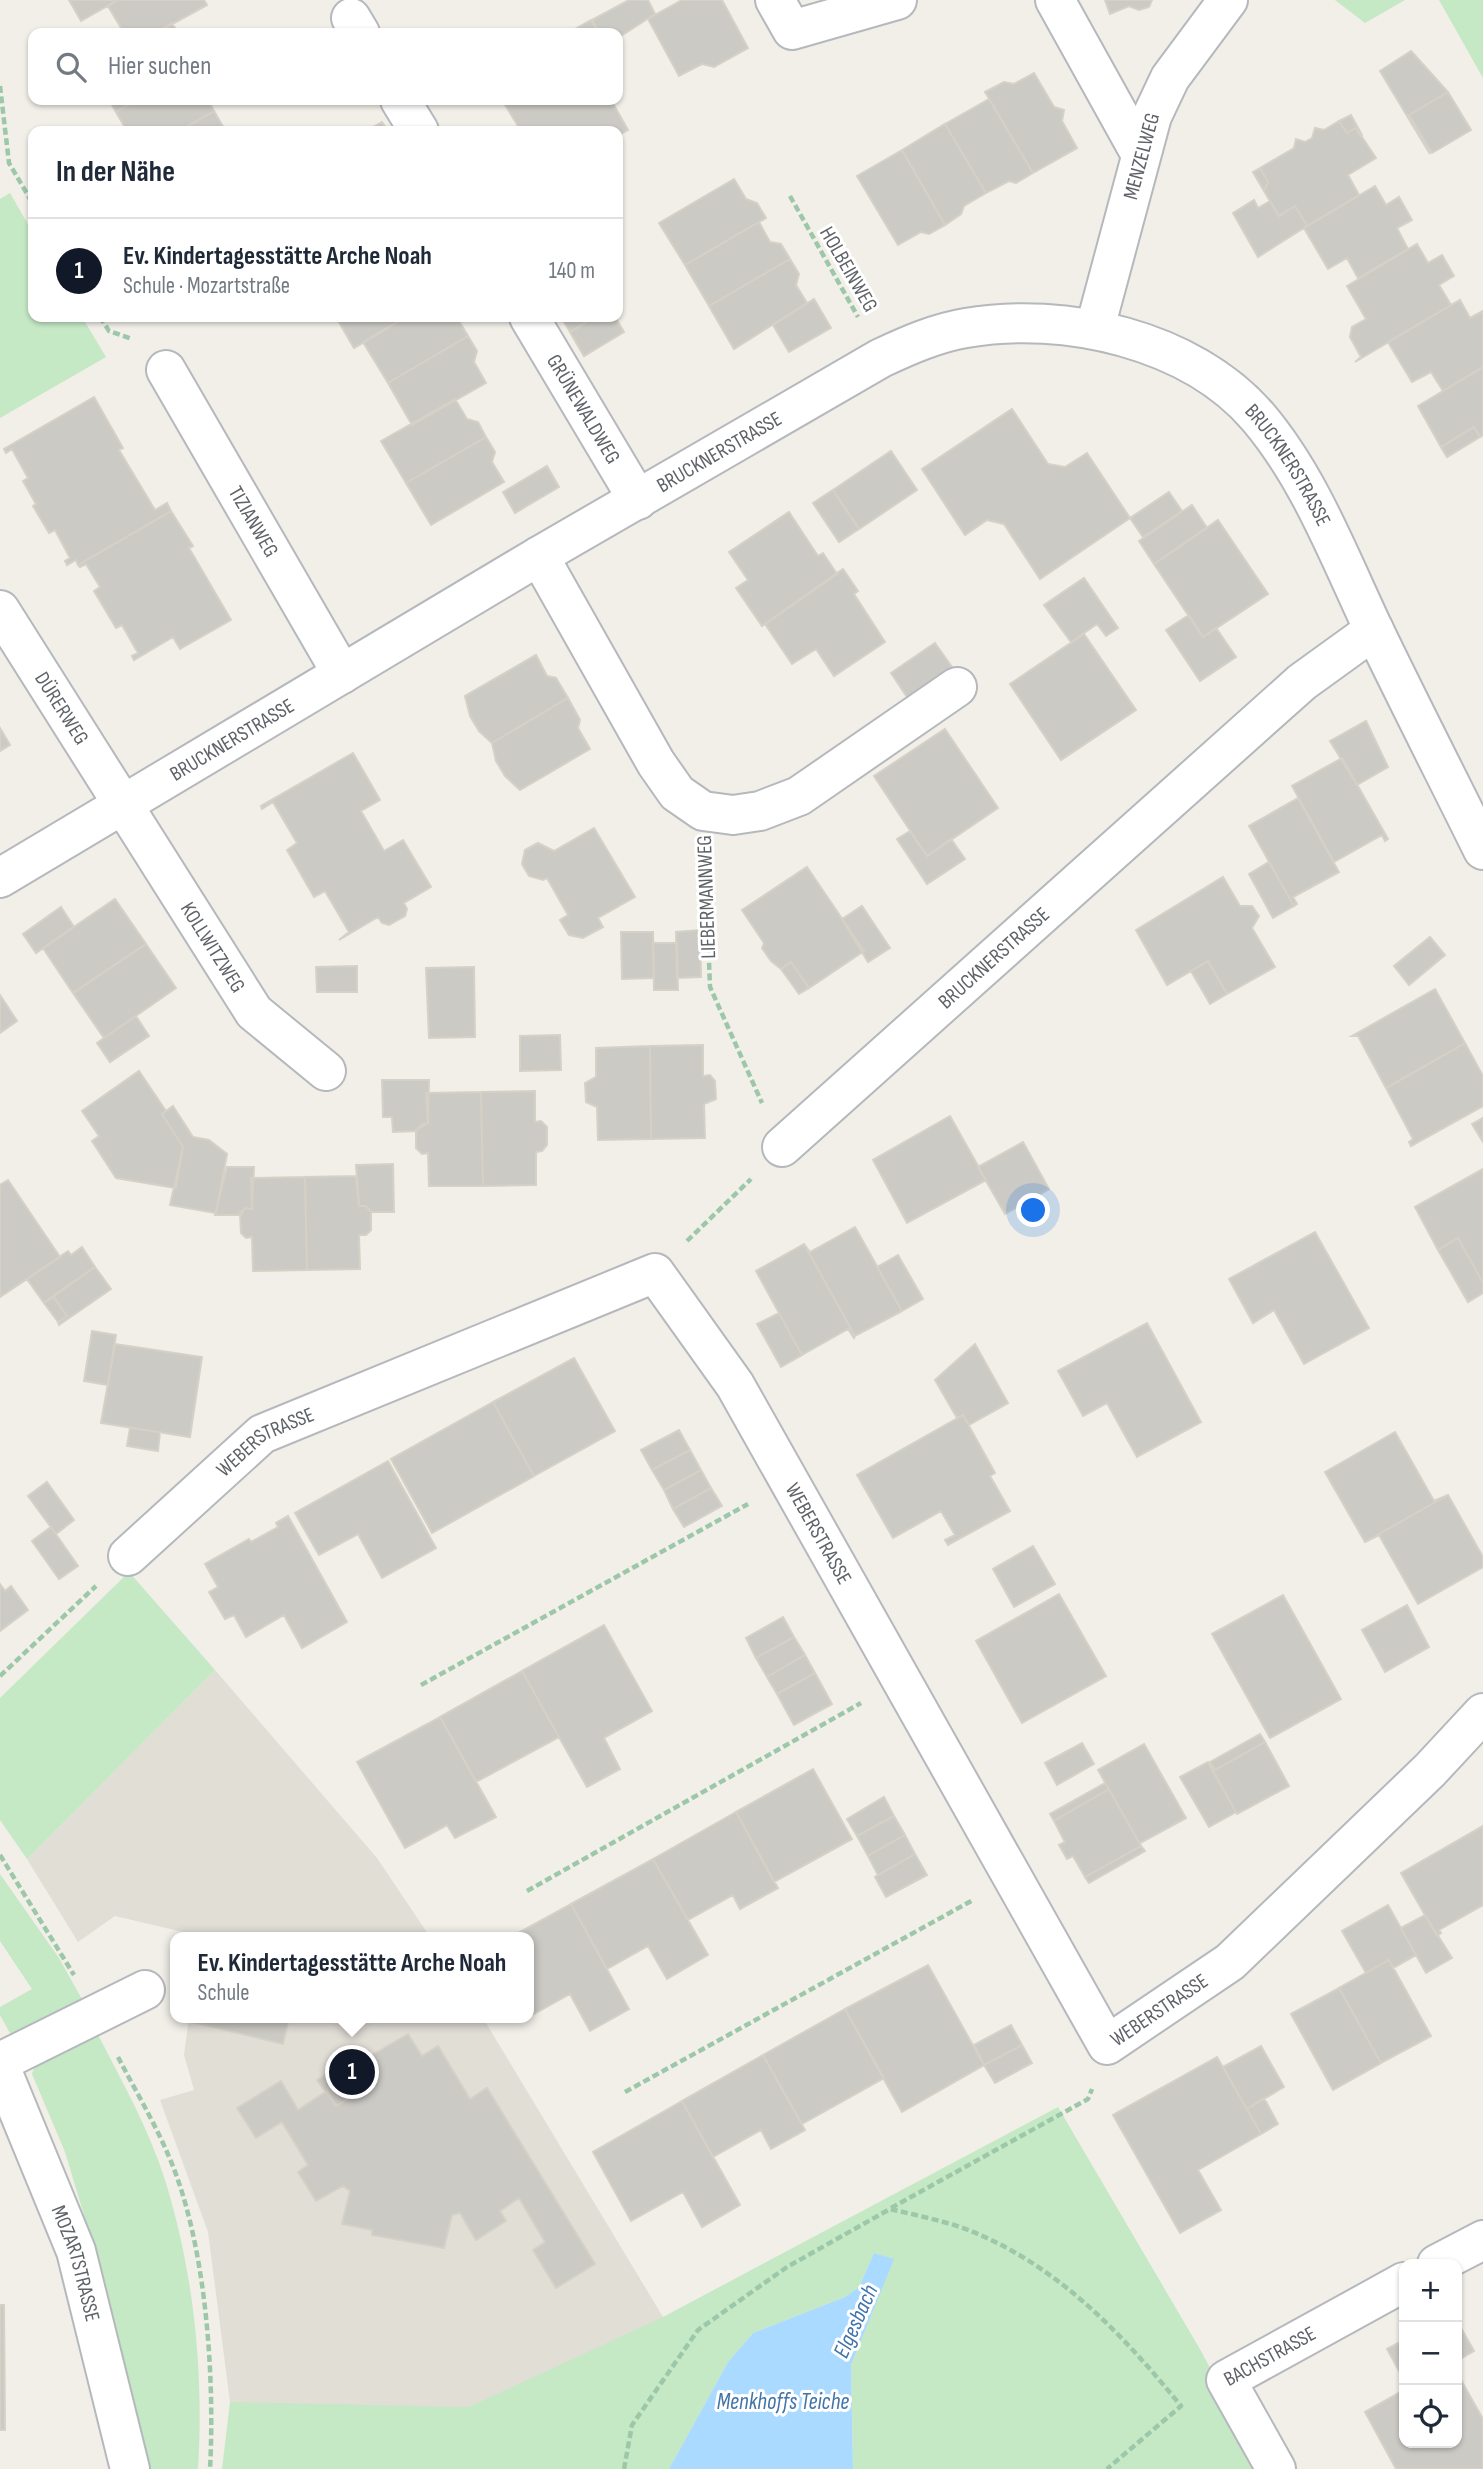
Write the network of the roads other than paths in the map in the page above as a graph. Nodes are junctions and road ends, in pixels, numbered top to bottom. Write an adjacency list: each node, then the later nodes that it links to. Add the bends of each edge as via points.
1 (775, 0): 2 (street, via 792,30)
2 (897, 0)
3 (1055, 0): 7 (street)
4 (1228, 0): 7 (street, MENZELWEG, via 1170,78)
5 (403, 105): 6 (street)
6 (416, 126)
7 (1140, 153): 9 (street, MENZELWEG)
8 (532, 322): 11 (street, GRÜNEWALDWEG)
9 (1095, 328): 11 (street, BRUCKNERSTRASSE, via 1034,323 965,328 918,341); 14 (street, BRUCKNERSTRASSE, via 1165,351 1197,369 1258,416 1299,477)
10 (166, 370): 15 (street, TIZIANWEG)
11 (638, 500): 12 (street, BRUCKNERSTRASSE)
12 (539, 556): 15 (street, BRUCKNERSTRASSE); 16 (street, LIEBERMANNWEG, via 656,763 677,793 704,811 733,815 760,811 799,796)
13 (0, 610): 17 (street, DÜRERWEG)
14 (1374, 630): 18 (street, BRUCKNERSTRASSE); 21 (street, BRUCKNERSTRASSE, via 1302,682)
15 (342, 674): 17 (street, BRUCKNERSTRASSE)
16 (957, 687)
17 (122, 805): 19 (street, BRUCKNERSTRASSE); 20 (street, KOLLWITZWEG, via 254,1012)
18 (1483, 850)
19 (0, 878)
20 (326, 1071)
21 (782, 1147)
22 (128, 1556): 23 (street, WEBERSTRASSE, via 262,1434 656,1273 735,1385 1107,2045 1230,1962)
23 (1483, 1713)
24 (145, 1990): 25 (street)
25 (0, 2064): 29 (street, MOZARTSTRASSE, via 76,2251)
26 (1483, 2240): 27 (street)
27 (1447, 2259)
28 (1399, 2285): 30 (street, BACHSTRASSE, via 1226,2380)
29 (130, 2469)
30 (1276, 2469)

